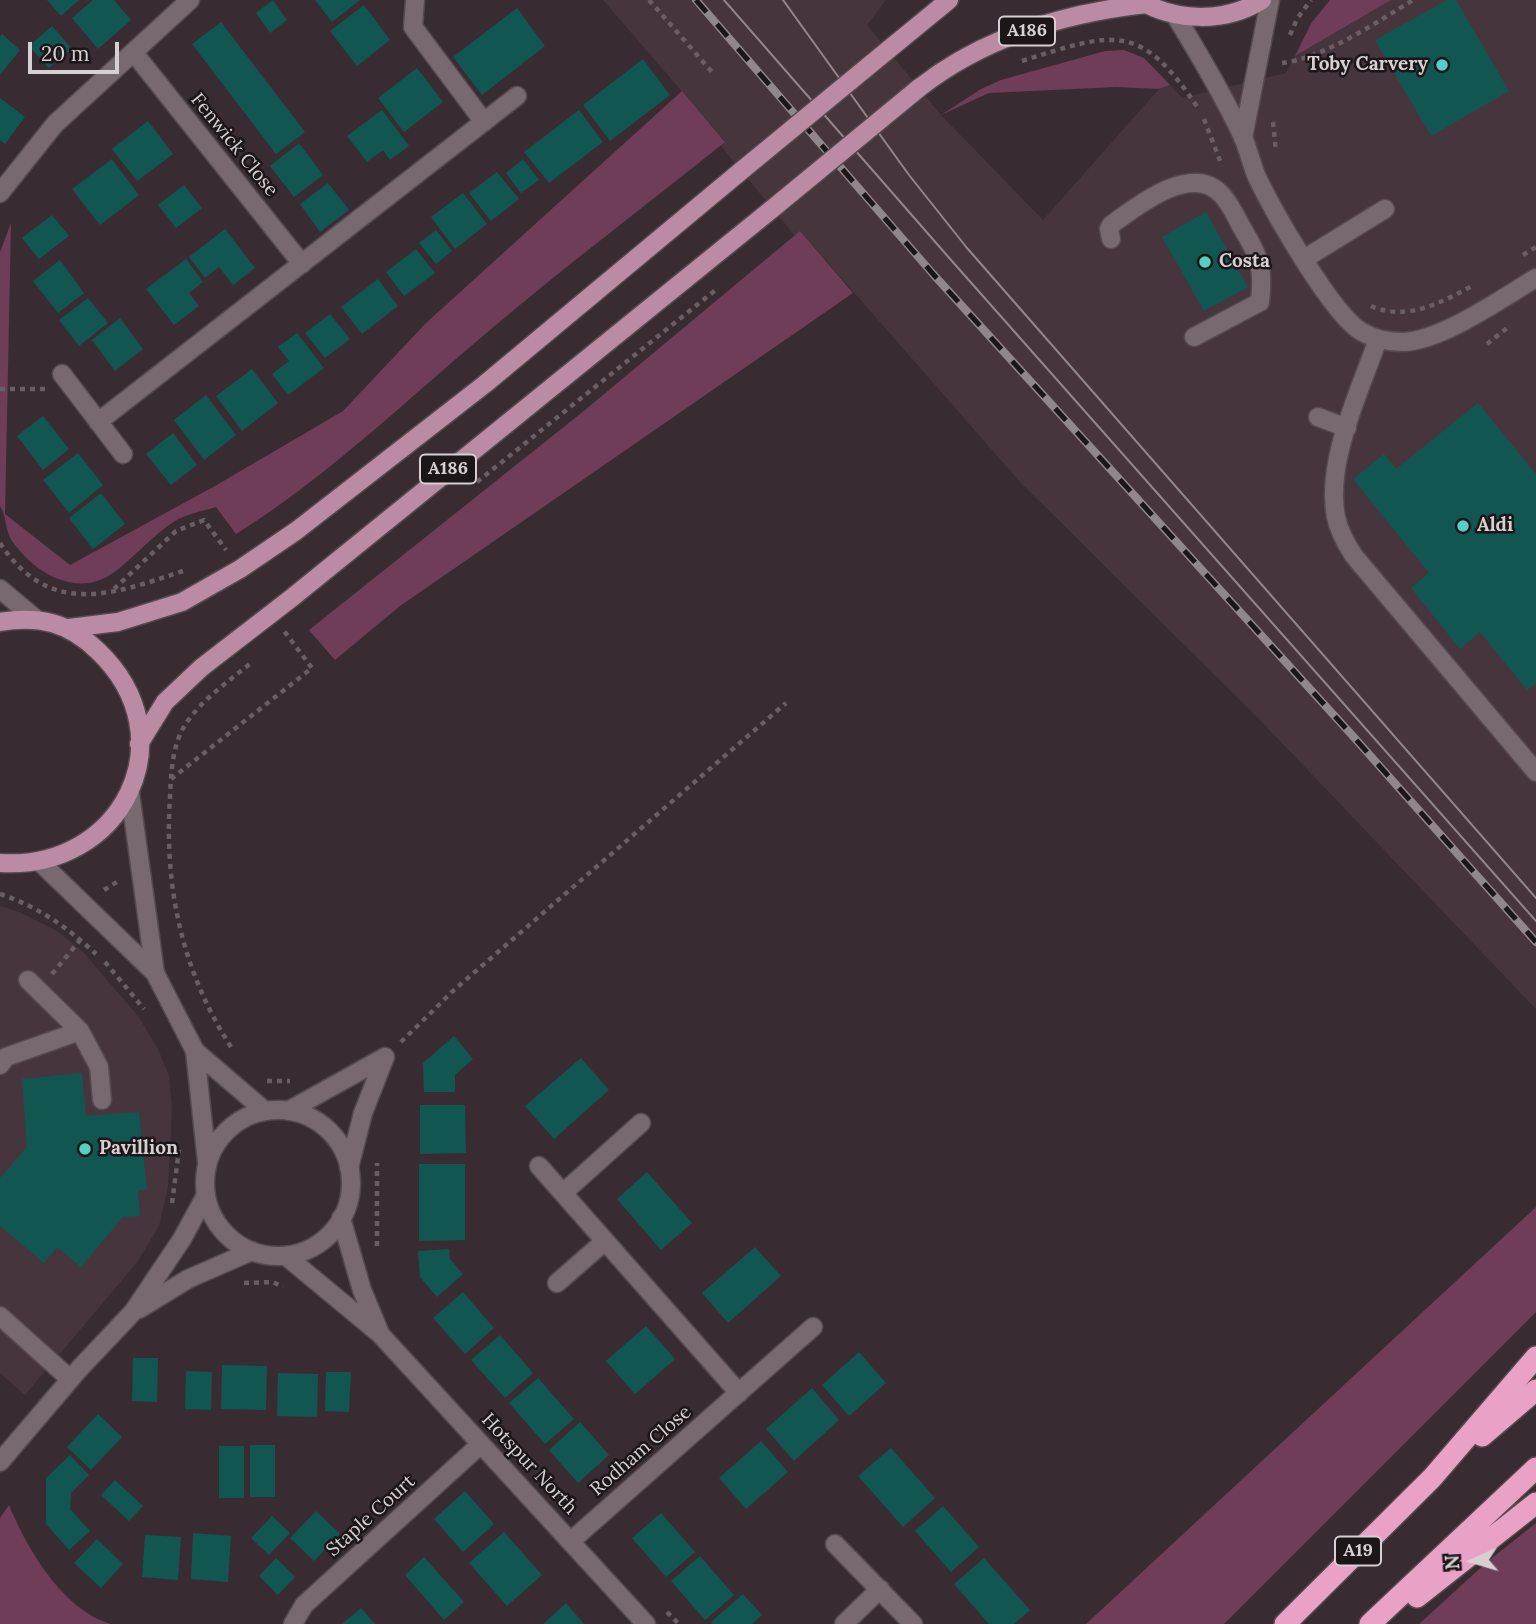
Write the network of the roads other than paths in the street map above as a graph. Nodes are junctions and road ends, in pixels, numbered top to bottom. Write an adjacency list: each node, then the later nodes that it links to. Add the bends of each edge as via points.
1 (190, 0): 8 (street)
2 (415, 0): 10 (street, via 413,27)
3 (949, 0): 28 (main road, A186, bridge, via 485,384 296,531 182,602 118,622)
4 (1262, 0): 7 (main road, A186, via 1226,15)
5 (1270, 0): 11 (street)
6 (1143, 2): 7 (main road, A186); 29 (main road, A186, bridge, via 1088,12 1007,38 960,59 919,88 232,642 165,702)
7 (1175, 15): 11 (street)
8 (134, 53): 12 (street, via 55,124); 16 (street, Fenwick Close)
9 (517, 96): 10 (street)
10 (484, 122): 16 (street)
11 (1243, 138): 15 (street, via 1258,178)
12 (0, 193)
13 (1385, 209): 15 (street)
14 (1111, 239): 18 (street, via 1111,225 1168,188 1188,183 1220,192 1258,255 1260,302)
15 (1304, 259): 19 (street, via 1345,318 1362,333)
16 (302, 264): 22 (street)
17 (1536, 278): 19 (street, via 1439,332 1405,342)
18 (1194, 337)
19 (1378, 339): 23 (street)
20 (61, 374): 22 (street)
21 (1318, 417): 23 (street)
22 (98, 422): 24 (street)
23 (1347, 429): 30 (street, via 1334,494 1343,539)
24 (123, 454)
25 (0, 589): 26 (street)
26 (37, 620): 27 (main road, A186); 28 (main road, A186)
27 (0, 622)
28 (69, 628): 29 (main road, A186, via 120,677 137,717)
29 (139, 744): 31 (main road, A186)
30 (1536, 772)
31 (130, 793): 32 (main road, A186, via 100,833); 34 (street)
32 (40, 862): 33 (main road, A186); 34 (street)
33 (0, 863)
34 (155, 973): 37 (street)
35 (33, 986): 36 (street)
36 (80, 1031): 38 (street, via 6,1057); 39 (street, via 99,1067)
37 (195, 1051): 40 (street); 43 (street)
38 (0, 1065)
39 (102, 1100)
40 (265, 1111): 41 (street); 43 (street, via 232,1126 216,1144)
41 (288, 1111): 45 (street, via 311,1118 331,1133); 45 (street, via 385,1057 363,1112)
42 (641, 1124): 46 (street)
43 (207, 1166): 47 (street)
44 (539, 1166): 46 (street)
45 (349, 1168): 48 (street, via 350,1194)
46 (563, 1193): 49 (street)
47 (206, 1195): 50 (street, via 218,1225); 53 (street)
48 (341, 1218): 51 (street, via 318,1244); 56 (street)
49 (605, 1241): 52 (street); 60 (street)
50 (252, 1251): 51 (street); 53 (street, via 197,1274)
51 (286, 1256): 56 (street)
52 (557, 1283)
53 (133, 1312): 58 (street)
54 (0, 1316): 58 (street)
55 (813, 1327): 60 (street, Rodham Close)
56 (380, 1334): 61 (street, Hotspur North)
57 (1536, 1357): 64 (highway)
58 (70, 1379): 62 (street)
59 (1536, 1390): 64 (highway, A19)
60 (738, 1393): 66 (street, Rodham Close)
61 (481, 1444): 66 (street, Hotspur North); 69 (street, Staple Court, via 304,1605)
62 (0, 1462)
63 (1536, 1468): 74 (highway)
64 (1432, 1478): 73 (highway, A19)
65 (1536, 1503): 75 (highway)
66 (571, 1541): 70 (street, Hotspur North)
67 (835, 1544): 68 (street)
68 (880, 1589): 71 (street); 72 (street)
69 (293, 1624)
70 (646, 1624)
71 (844, 1624)
72 (913, 1624)
73 (1285, 1624)
74 (1370, 1624)
75 (1382, 1624)

